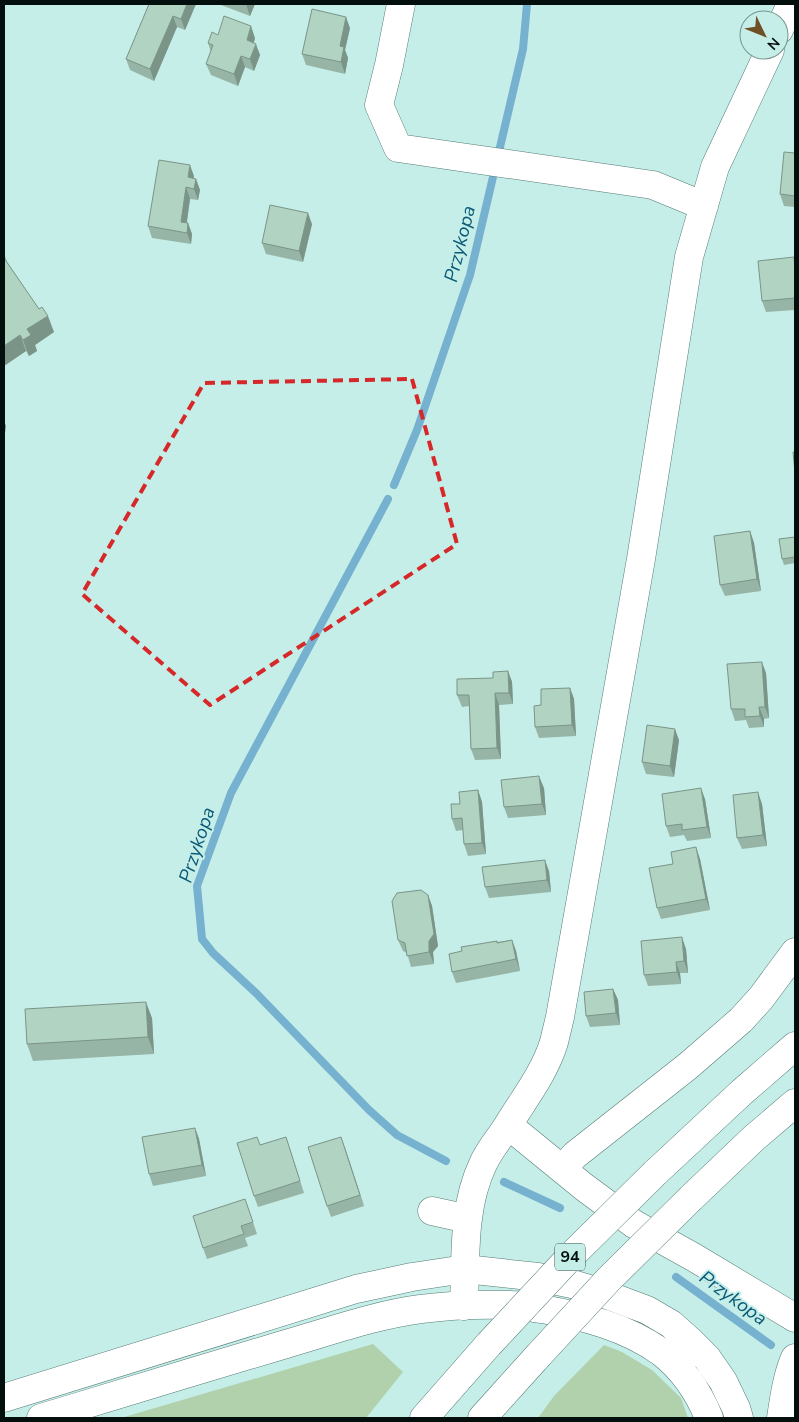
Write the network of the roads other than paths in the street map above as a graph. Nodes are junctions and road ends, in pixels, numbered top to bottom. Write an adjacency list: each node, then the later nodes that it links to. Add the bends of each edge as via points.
1 (401, 4): 3 (main road, via 379,105 398,148 653,185)
2 (765, 60): 3 (main road, via 715,167)
3 (704, 206): 7 (main road, via 689,257 641,559 560,1016 554,1044 545,1063)
4 (795, 952): 8 (main road, via 741,1020)
5 (795, 1046): 18 (main road, 94, bridge, via 655,1173 572,1256)
6 (795, 1103): 14 (main road, 94, bridge, via 691,1198 609,1279)
7 (508, 1125): 8 (main road); 10 (main road, via 480,1170)
8 (562, 1169): 13 (main road, via 634,1224)
9 (432, 1211): 10 (main road)
10 (468, 1219): 11 (main road)
11 (465, 1269): 12 (main road); 16 (main road, via 356,1289); 22 (main road, via 572,1284 647,1310 671,1324 706,1358 723,1381)
12 (464, 1306): 17 (main road, via 386,1315); 21 (main road, via 514,1305 548,1310 624,1331 662,1353 679,1369 694,1387)
13 (795, 1318)
14 (537, 1357): 19 (main road, 94); 20 (main road)
15 (795, 1358): 23 (main road)
16 (4, 1398)
17 (41, 1418)
18 (424, 1418)
19 (482, 1418)
20 (502, 1418)
21 (709, 1418)
22 (739, 1418)
23 (781, 1418)

